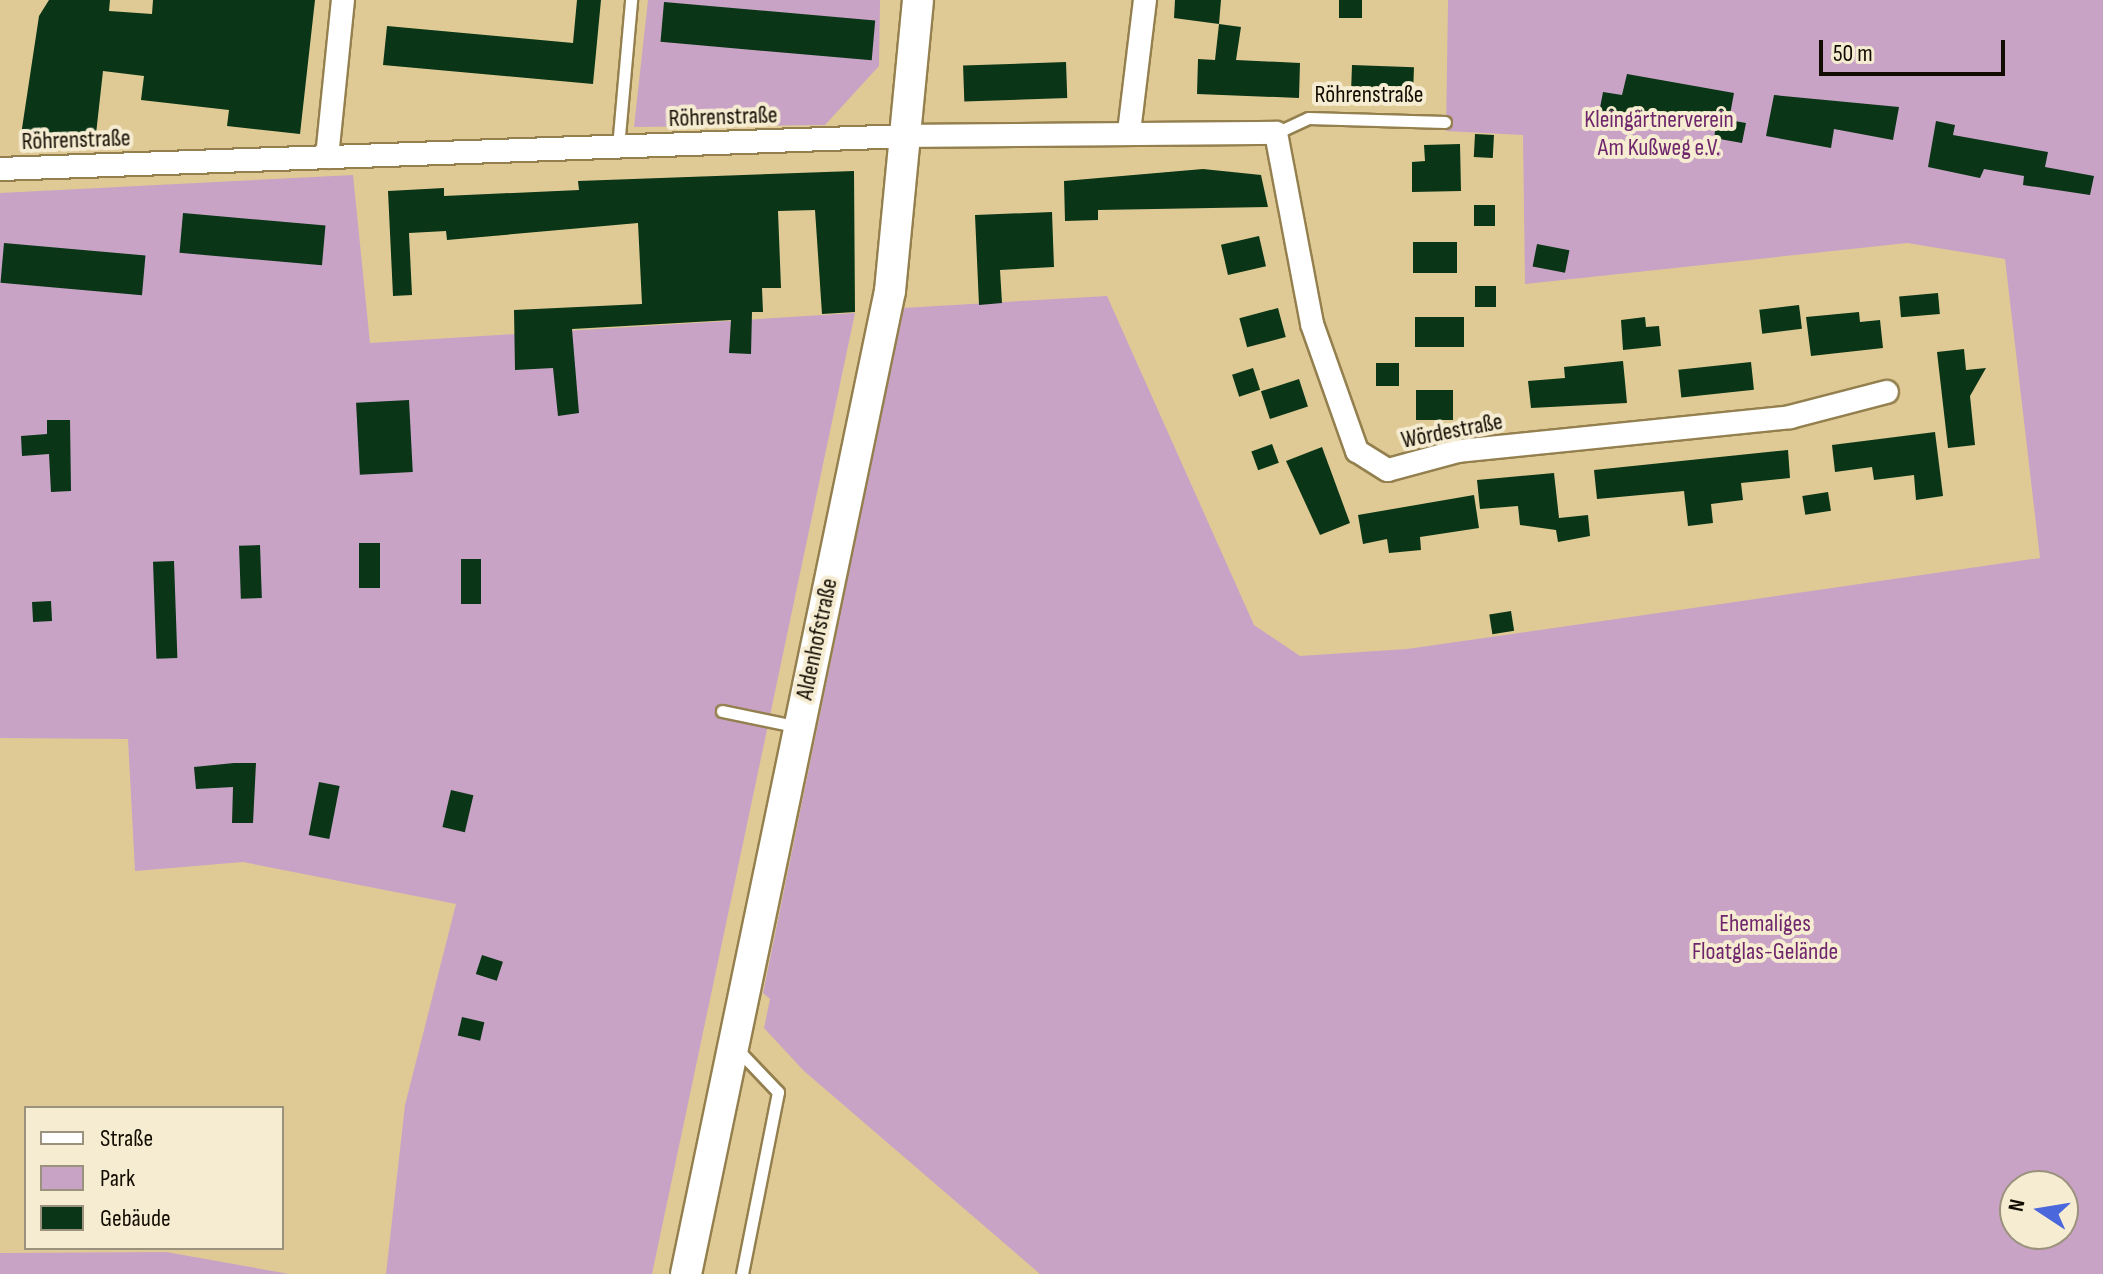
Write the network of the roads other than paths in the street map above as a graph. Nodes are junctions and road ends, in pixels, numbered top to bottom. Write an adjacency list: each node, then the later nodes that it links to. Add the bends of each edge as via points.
1 (343, 0): 10 (street)
2 (631, 0): 9 (lane)
3 (918, 0): 8 (street, Aldenhofstraße)
4 (1145, 0): 6 (street)
5 (1445, 122): 7 (lane, Röhrenstraße, via 1308,118)
6 (1129, 132): 7 (street, Röhrenstraße); 8 (street, Röhrenstraße)
7 (1276, 133): 12 (street, Wördestraße, via 1312,324 1357,451 1388,470 1458,451 1790,417)
8 (909, 136): 9 (street, Röhrenstraße); 14 (street, Aldenhofstraße, via 890,291)
9 (618, 147): 10 (street, Röhrenstraße)
10 (327, 157): 11 (street, Röhrenstraße)
11 (0, 169)
12 (1887, 392)
13 (722, 711): 14 (lane)
14 (799, 727): 15 (street, Aldenhofstraße)
15 (734, 1046): 16 (street, Aldenhofstraße); 17 (lane, via 778,1092)
16 (686, 1274)
17 (742, 1274)

